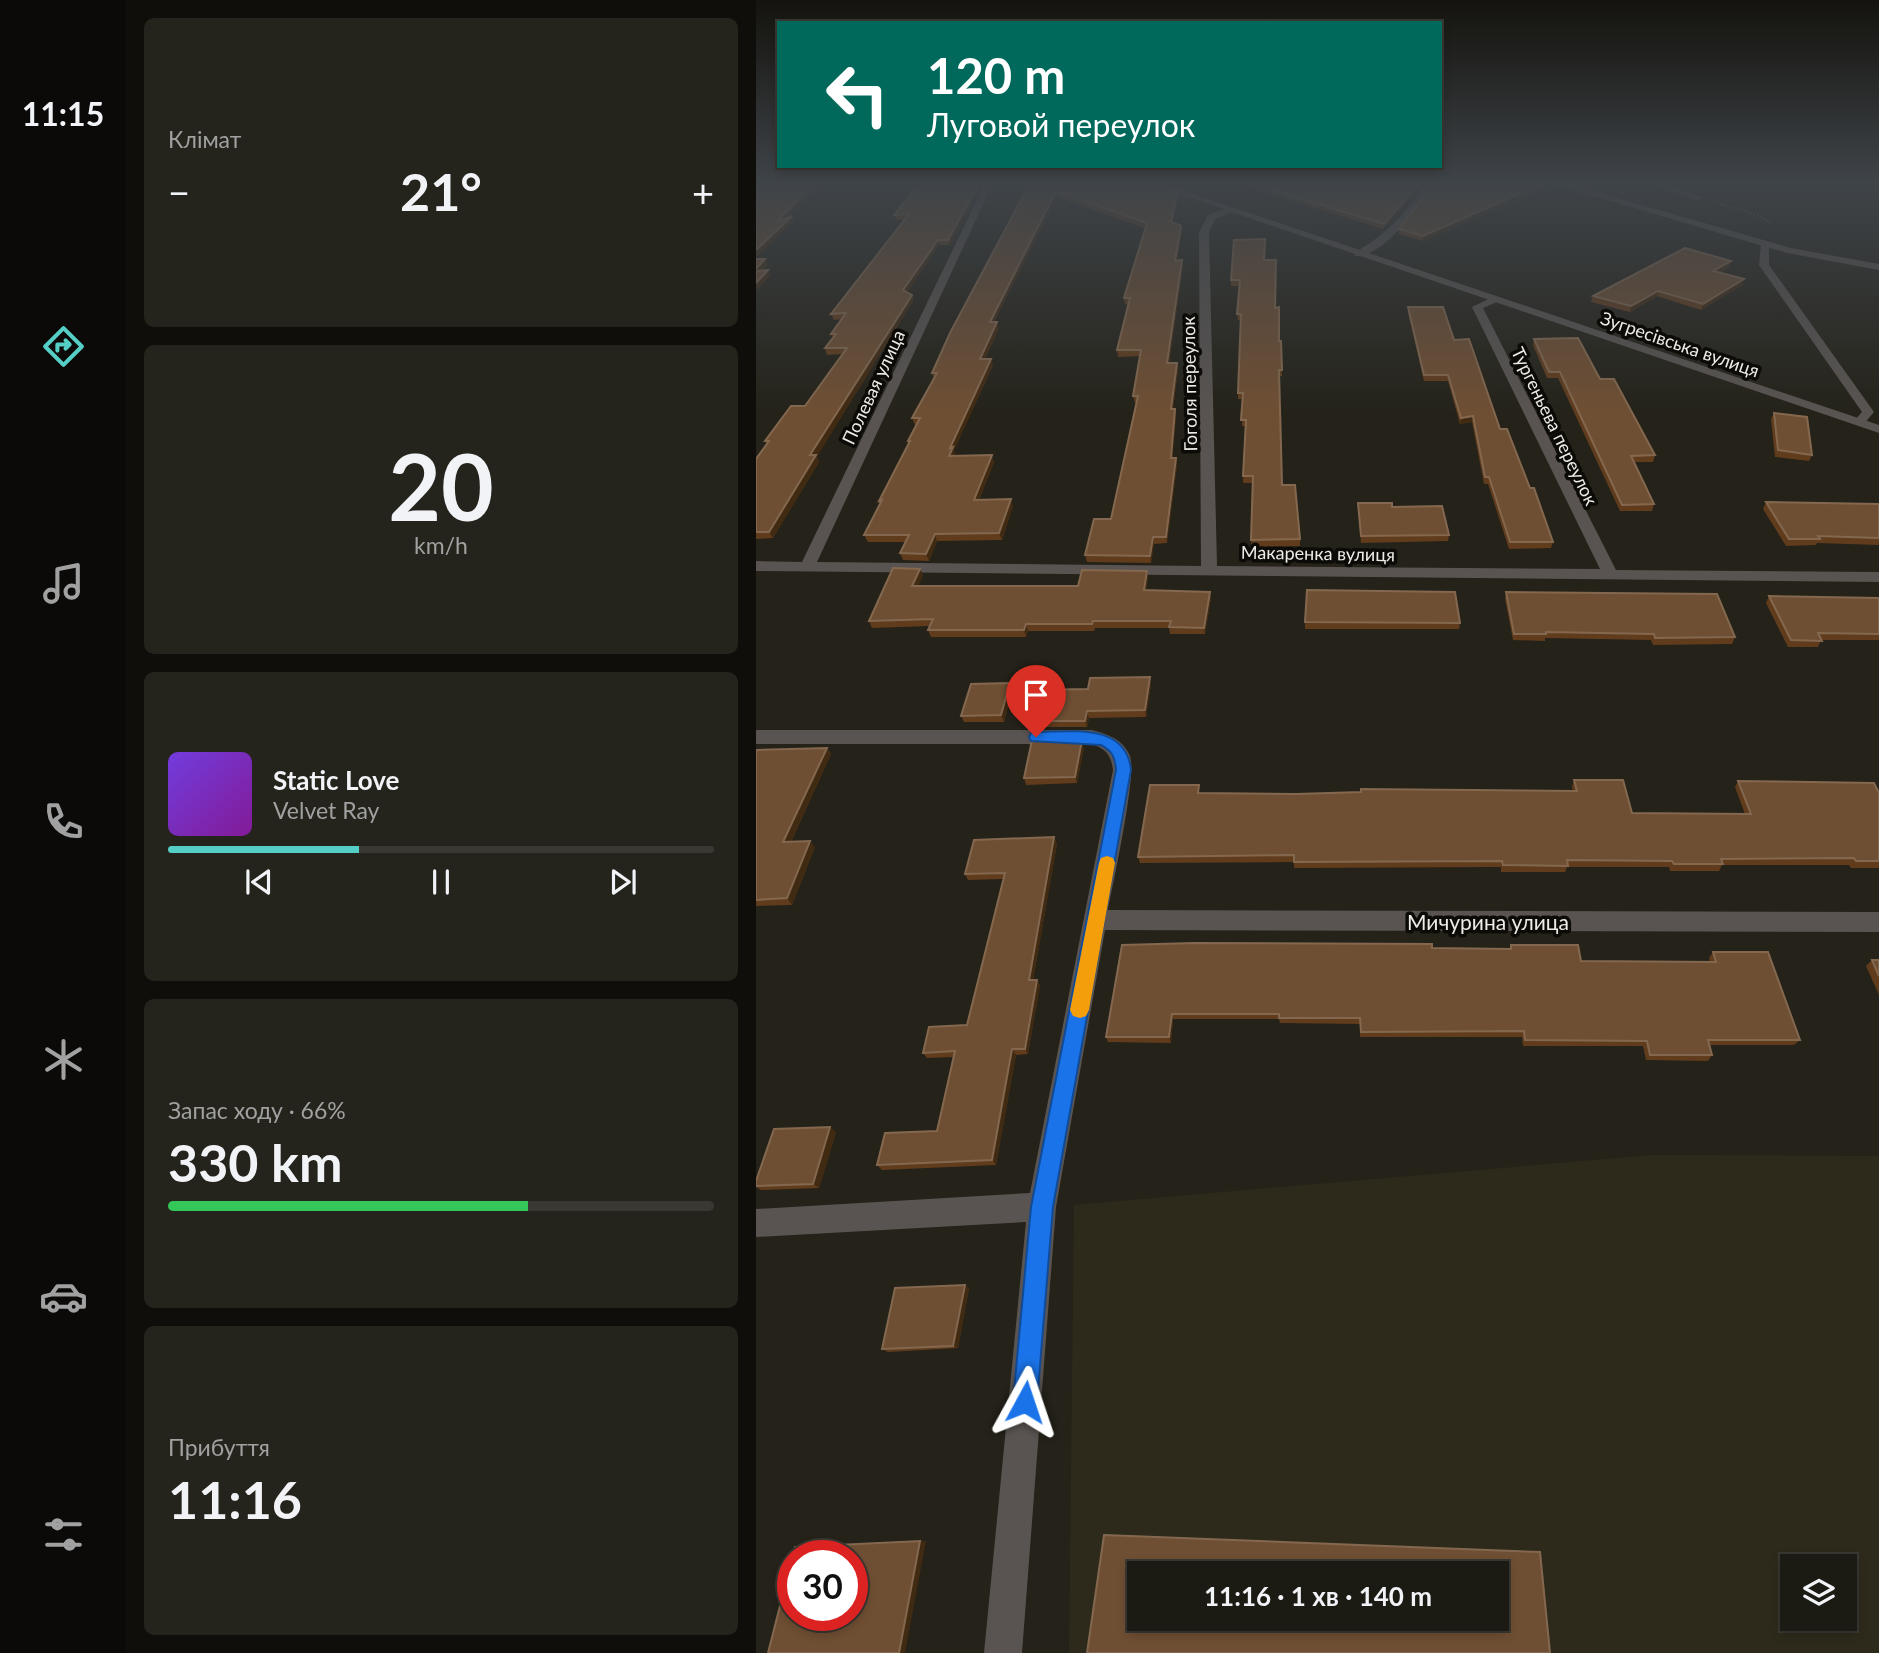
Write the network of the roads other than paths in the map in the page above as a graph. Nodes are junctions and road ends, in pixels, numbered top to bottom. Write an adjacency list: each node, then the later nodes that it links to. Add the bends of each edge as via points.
1 (952, 260): 11 (street, Полевая улица)
2 (1204, 260): 12 (street, Гоголя переулок)
3 (1376, 260): 7 (street, Зугресівська вулиця)
4 (1764, 260): 8 (lane, via 1868,412)
5 (1842, 260): 6 (street)
6 (1879, 267)
7 (1493, 300): 8 (street, Зугресівська вулиця); 13 (street, Тургеньева переулок, via 1477,307)
8 (1859, 422): 9 (street, Зугресівська вулиця)
9 (1879, 429)
10 (756, 566): 11 (street, Макаренка вулиця)
11 (807, 567): 12 (street, Макаренка вулиця)
12 (1209, 571): 13 (street, Макаренка вулиця)
13 (1611, 576): 14 (street, Макаренка вулиця)
14 (1879, 577)
15 (756, 737): 16 (street, via 1092,737 1105,741 1116,747 1123,770)
16 (1097, 920): 17 (street, Мичурина улица); 18 (street)
17 (1879, 922)
18 (1042, 1207): 19 (street); 20 (street)
19 (756, 1223)
20 (1003, 1653)

